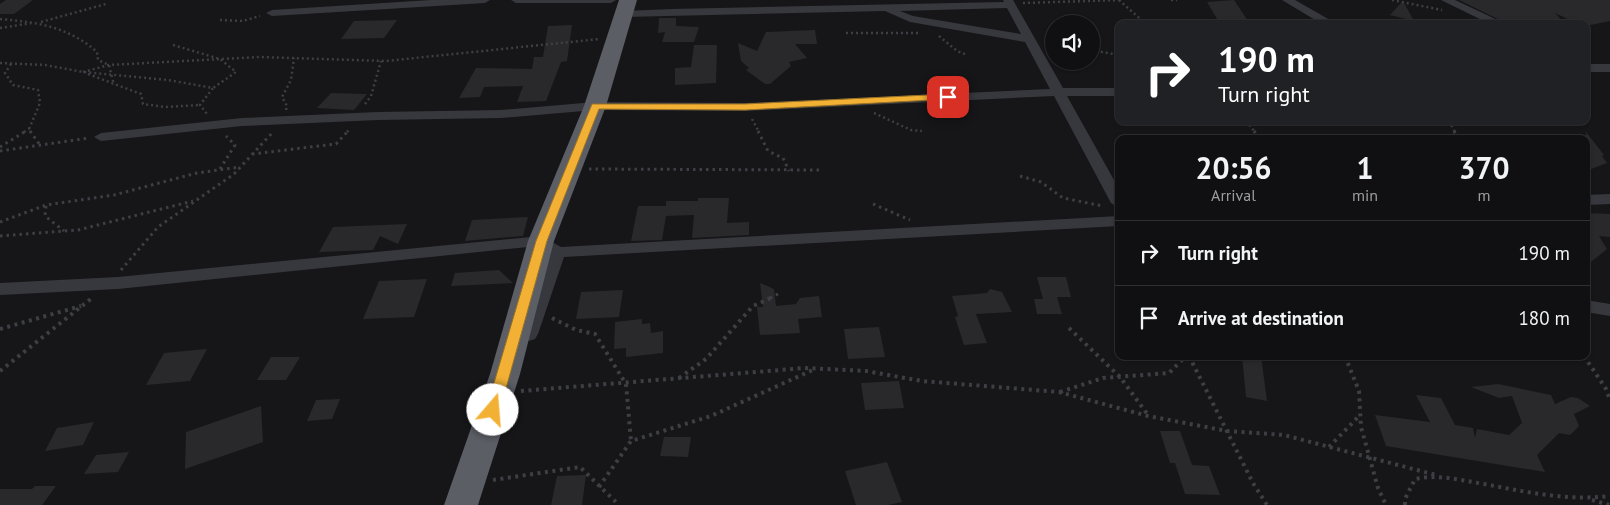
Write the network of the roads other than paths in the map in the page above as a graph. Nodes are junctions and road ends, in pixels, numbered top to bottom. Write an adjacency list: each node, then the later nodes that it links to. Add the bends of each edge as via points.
1 (486, 0): 8 (street)
2 (516, 0): 9 (street)
3 (864, 0): 7 (street)
4 (1287, 0): 10 (street)
5 (1446, 0): 11 (street)
6 (1009, 2): 7 (street); 12 (street)
7 (883, 8): 9 (street); 12 (street, via 910,19)
8 (272, 13)
9 (620, 13): 18 (highway)
10 (1324, 20)
11 (1491, 20)
12 (1029, 39): 16 (street)
13 (1590, 63): 15 (street)
14 (1590, 68): 15 (street)
15 (1606, 68)
16 (1058, 92): 17 (street); 18 (street, via 745,107); 20 (street)
17 (1115, 92)
18 (595, 106): 19 (street, via 500,114 283,120); 24 (highway, via 570,169)
19 (101, 137)
20 (1115, 196)
21 (1610, 199): 22 (street)
22 (1590, 200)
23 (1115, 220): 24 (street)
24 (550, 247): 25 (street); 28 (street, via 536,310 510,392); 28 (highway, via 525,294)
25 (0, 289)
26 (1590, 307): 27 (street)
27 (1610, 310)
28 (467, 494): 29 (street)
29 (467, 505)

